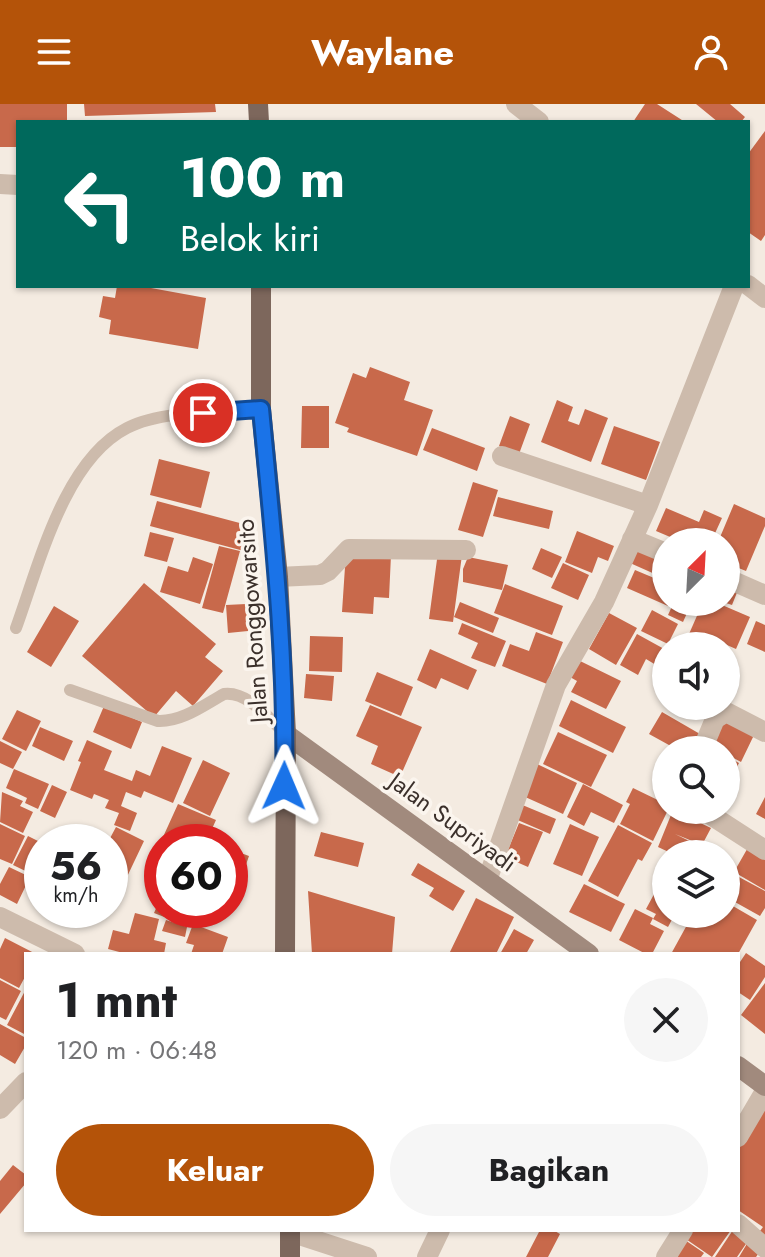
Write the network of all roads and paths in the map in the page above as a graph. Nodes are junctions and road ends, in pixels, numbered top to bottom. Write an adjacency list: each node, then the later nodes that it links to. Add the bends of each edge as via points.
1 (516, 104): 2 (street)
2 (536, 120)
3 (261, 288): 5 (main road, Jalan Ronggowarsito)
4 (733, 288): 7 (street)
5 (261, 409): 11 (main road, Jalan Ronggowarsito); 14 (lane, via 174,415 128,427 100,448 60,511)
6 (502, 456): 7 (street)
7 (648, 505): 8 (street)
8 (632, 539): 9 (street); 21 (street, via 604,602 556,685)
9 (652, 547)
10 (466, 550): 11 (street, via 357,548 344,552 320,575)
11 (278, 577): 17 (main road, Jalan Ronggowarsito)
12 (740, 584): 13 (street)
13 (765, 595)
14 (16, 628)
15 (70, 690): 17 (lane, via 158,721 179,718 232,693 244,697)
16 (765, 732): 18 (street, via 726,712 715,719)
17 (286, 734): 21 (street, Jalan Supriyadi); 24 (main road, Jalan Ronggowarsito)
18 (708, 736)
19 (725, 824): 20 (street)
20 (765, 850)
21 (488, 878): 25 (street, Jalan Supriyadi)
22 (0, 917): 23 (street)
23 (71, 952)
24 (285, 952)
25 (584, 952)
26 (740, 1068): 28 (street)
27 (24, 1084): 29 (street)
28 (765, 1088): 30 (street)
29 (0, 1109)
30 (740, 1133)
31 (740, 1226): 36 (street)
32 (290, 1232): 37 (main road)
33 (293, 1232): 38 (street)
34 (439, 1232): 39 (street)
35 (682, 1232): 40 (street)
36 (765, 1248)
37 (290, 1257)
38 (367, 1257)
39 (427, 1257)
40 (666, 1257)

